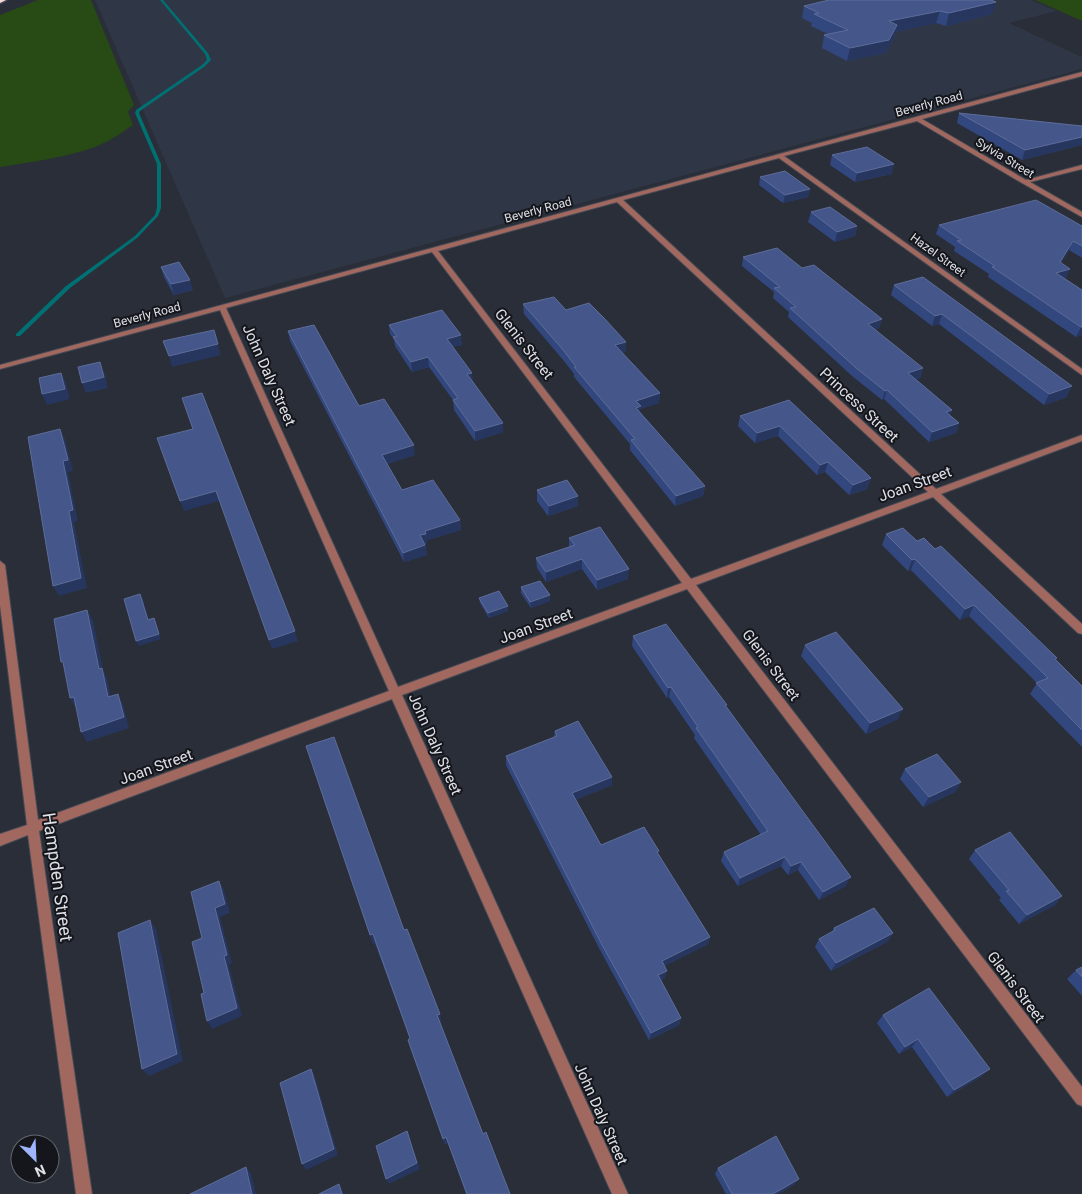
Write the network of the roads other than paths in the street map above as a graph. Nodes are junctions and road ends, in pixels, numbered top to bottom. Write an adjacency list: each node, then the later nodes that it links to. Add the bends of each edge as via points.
1 (1082, 74): 2 (street, Beverly Road)
2 (918, 119): 3 (street, Beverly Road); 5 (street, Sylvia Street)
3 (780, 156): 6 (street, Beverly Road); 11 (street, Hazel Street)
4 (1082, 167): 5 (street)
5 (1024, 182): 7 (street, Sylvia Street)
6 (618, 199): 8 (street, Beverly Road); 13 (street, Princess Street)
7 (1082, 215)
8 (434, 250): 9 (street, Beverly Road); 15 (street, Glenis Street)
9 (222, 306): 10 (street, Beverly Road); 17 (street, John Daly Street)
10 (0, 367)
11 (1082, 372)
12 (1082, 438): 13 (street, Joan Street)
13 (935, 493): 15 (street, Joan Street); 16 (street, Princess Street)
14 (0, 565): 18 (street, Hampden Street)
15 (691, 584): 17 (street, Joan Street); 20 (street, Glenis Street)
16 (1082, 630)
17 (396, 694): 18 (street, Joan Street); 22 (street, John Daly Street)
18 (33, 828): 19 (street, Joan Street); 21 (street, Hampden Street)
19 (0, 840)
20 (1082, 1099)
21 (84, 1194)
22 (620, 1194)

